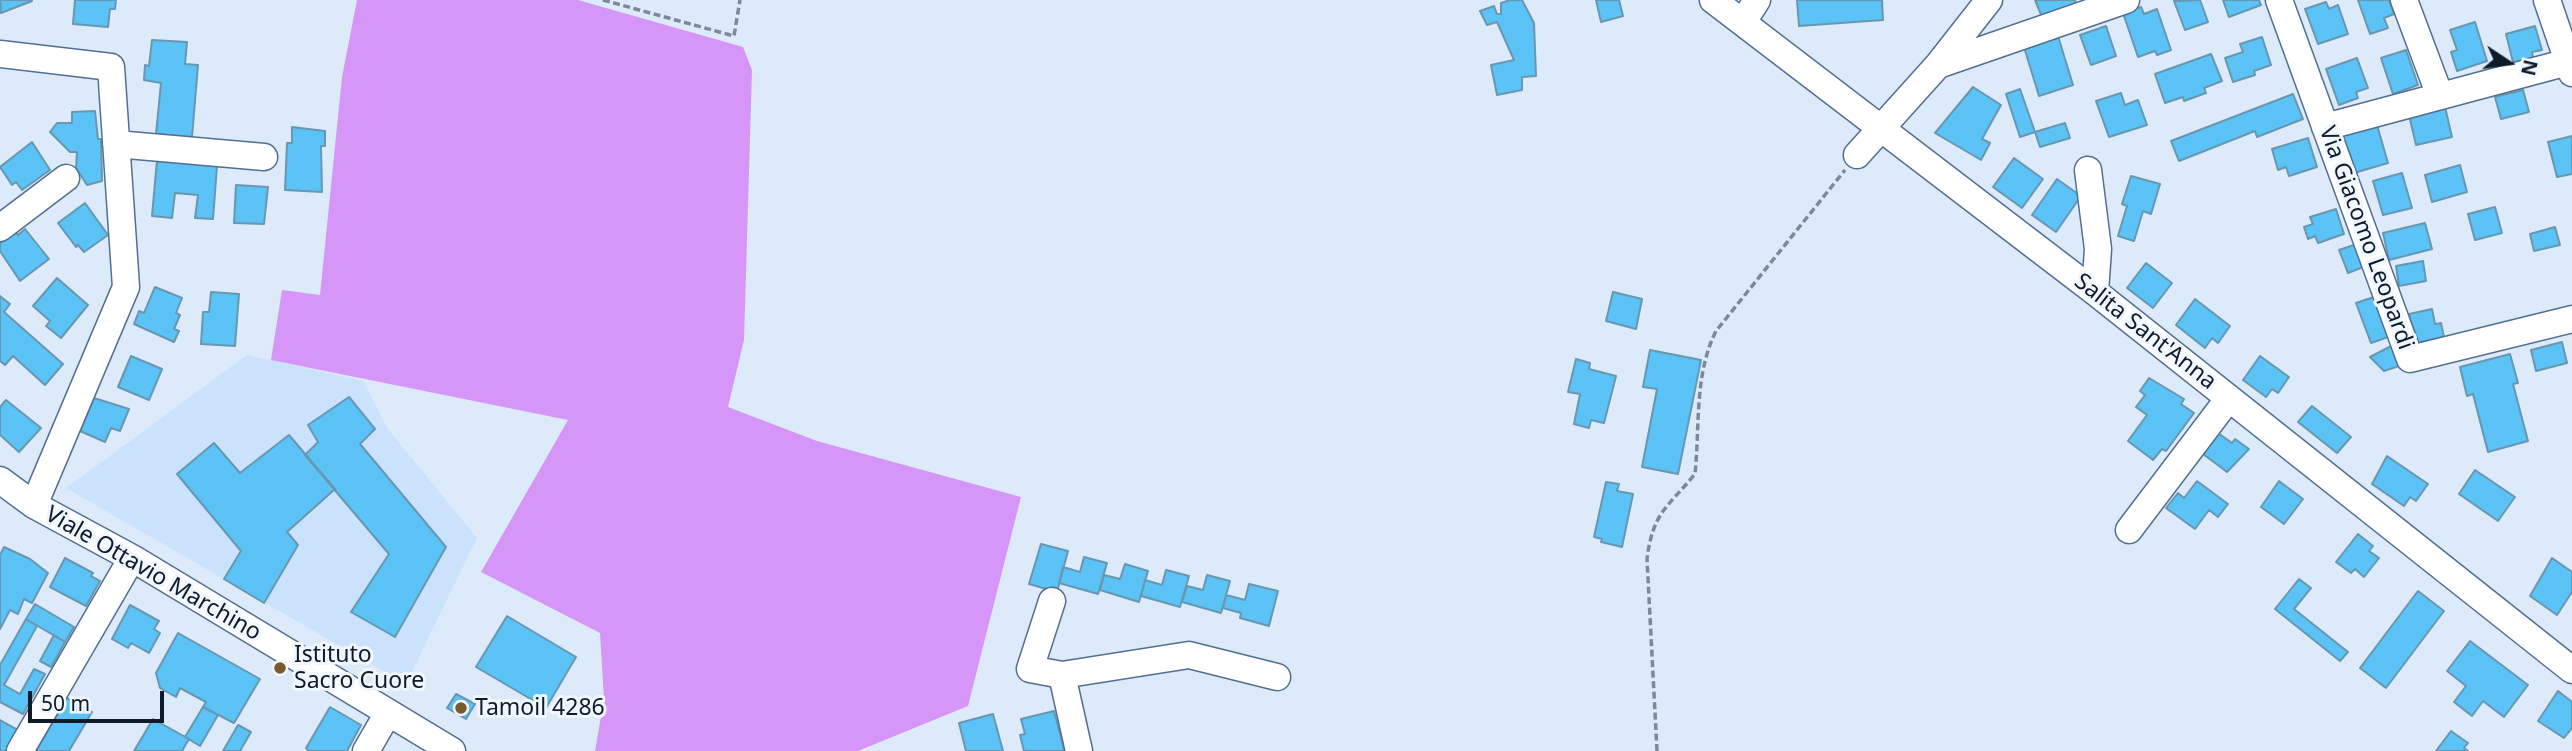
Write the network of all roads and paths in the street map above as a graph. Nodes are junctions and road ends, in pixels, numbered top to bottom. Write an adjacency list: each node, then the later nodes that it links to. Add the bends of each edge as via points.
1 (603, 0): 2 (path, via 734,36)
2 (740, 0)
3 (1713, 0): 10 (street, Salita Sant'Anna)
4 (1757, 0): 10 (street)
5 (1989, 0): 12 (street)
6 (2126, 0): 12 (street)
7 (2279, 0): 16 (street, Via Giacomo Leopardi)
8 (2404, 0): 14 (street)
9 (2547, 0): 13 (street)
10 (1743, 22): 15 (street, Salita Sant'Anna)
11 (0, 54): 17 (street, via 111,67)
12 (1938, 65): 15 (street)
13 (2570, 68): 14 (street)
14 (2440, 96): 16 (street)
15 (1880, 127): 18 (street); 23 (street, Salita Sant'Anna)
16 (2325, 127): 24 (street, Via Giacomo Leopardi, via 2410,359)
17 (116, 144): 19 (street); 27 (street, via 126,287)
18 (1857, 155): 39 (path, via 1716,331 1707,349 1695,474 1665,504 1651,531 1647,559)
19 (264, 157)
20 (2088, 170): 23 (street, via 2098,249)
21 (66, 178): 22 (street)
22 (0, 228)
23 (2095, 292): 25 (street, Salita Sant'Anna)
24 (2572, 319)
25 (2229, 398): 28 (street); 31 (street, Salita Sant'Anna)
26 (0, 480): 27 (street, Viale Ottavio Marchino)
27 (34, 505): 29 (street, Viale Ottavio Marchino)
28 (2129, 530)
29 (132, 558): 34 (street, Viale Ottavio Marchino); 35 (street)
30 (1052, 601): 32 (street, via 1030,669)
31 (2572, 670)
32 (1062, 675): 33 (street, via 1188,655); 38 (street)
33 (1277, 677)
34 (388, 713): 36 (street); 37 (street, Viale Ottavio Marchino)
35 (20, 751)
36 (366, 751)
37 (452, 751)
38 (1079, 751)
39 (1657, 751)

